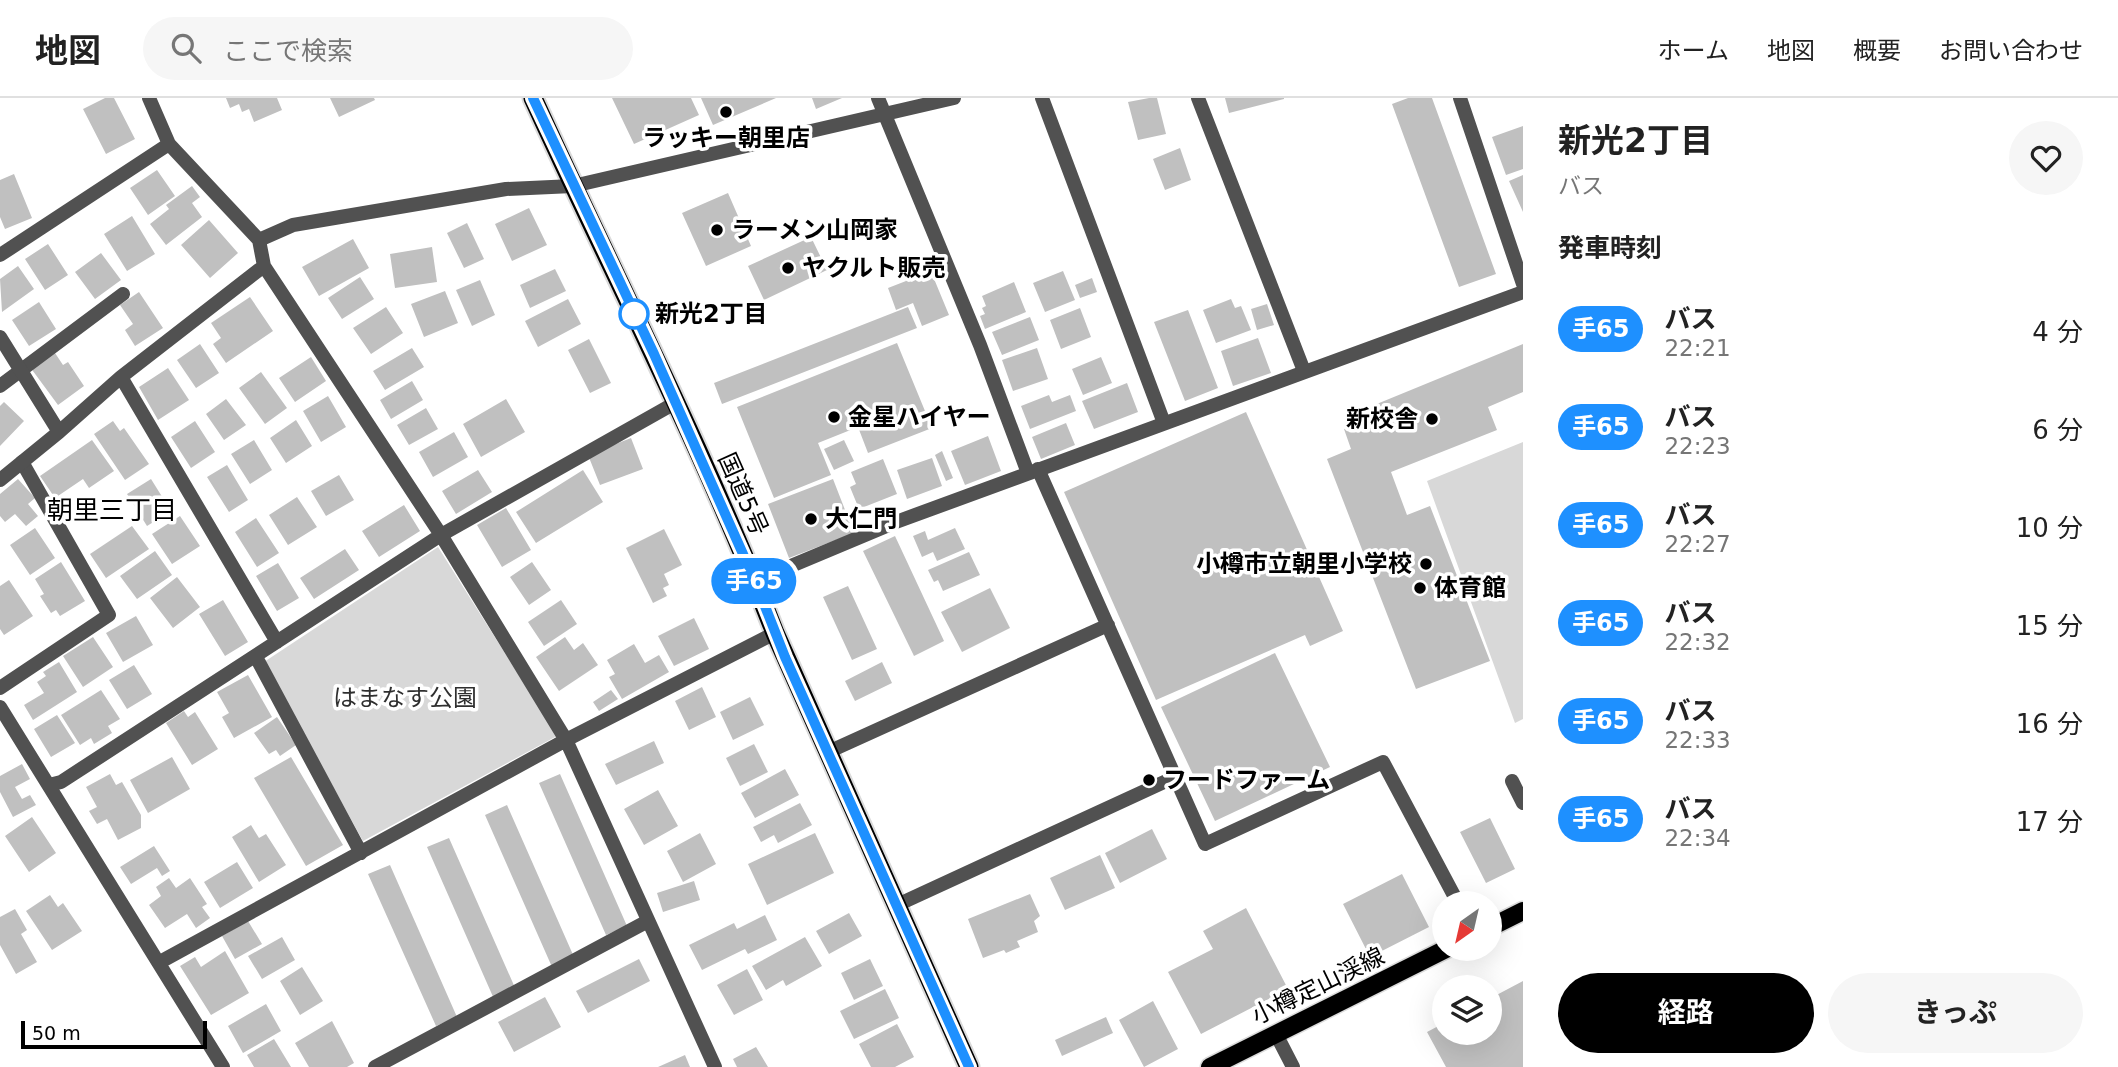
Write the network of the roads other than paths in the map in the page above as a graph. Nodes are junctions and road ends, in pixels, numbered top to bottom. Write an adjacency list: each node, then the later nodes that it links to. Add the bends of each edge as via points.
1 (149, 98): 9 (street)
2 (533, 98): 10 (highway, 国道5号)
3 (878, 98): 8 (street)
4 (954, 98): 8 (street)
5 (1042, 98): 23 (street)
6 (1198, 98): 19 (street)
7 (1460, 98): 14 (street)
8 (883, 113): 10 (street); 26 (street)
9 (169, 144): 11 (street); 12 (street)
10 (573, 186): 11 (street, via 506,189 293,225); 22 (highway, 国道5号)
11 (259, 240): 13 (street)
12 (0, 255)
13 (264, 266): 20 (street); 28 (street)
14 (1523, 284)
15 (1523, 292): 19 (street)
16 (123, 294): 18 (street)
17 (0, 337): 18 (street)
18 (21, 371): 21 (street); 24 (street)
19 (1304, 371): 23 (street)
20 (121, 377): 24 (street); 32 (street)
21 (0, 386)
22 (675, 403): 28 (street); 29 (highway, 国道5号)
23 (1164, 423): 26 (street)
24 (59, 432): 25 (street)
25 (22, 462): 27 (street); 34 (street, via 109,615)
26 (1033, 471): 29 (street); 30 (street)
27 (0, 480)
28 (441, 535): 32 (street); 36 (street)
29 (755, 581): 31 (highway, 国道5号)
30 (1108, 625): 37 (street); 38 (street)
31 (775, 633): 36 (street); 37 (highway, 国道5号)
32 (277, 642): 33 (street)
33 (256, 657): 40 (street); 42 (street)
34 (0, 688)
35 (0, 707): 40 (street)
36 (566, 740): 42 (street); 46 (street)
37 (828, 752): 44 (highway, 国道5号)
38 (1175, 776): 43 (street, via 1205,844 1383,762); 44 (street)
39 (1512, 781): 41 (street)
40 (50, 785): 49 (street)
41 (1523, 803)
42 (361, 853): 49 (street)
43 (1452, 891)
44 (897, 905): 54 (highway, 国道5号)
45 (1523, 911): 47 (main road)
46 (648, 922): 52 (street); 53 (street)
47 (1502, 922)
48 (1432, 956): 50 (main road, 小樽定山渓線)
49 (160, 962): 51 (street)
50 (1276, 1034): 55 (main road, 小樽定山渓線); 56 (street)
51 (223, 1067)
52 (375, 1067)
53 (715, 1067)
54 (969, 1067)
55 (1210, 1067)
56 (1293, 1067)

